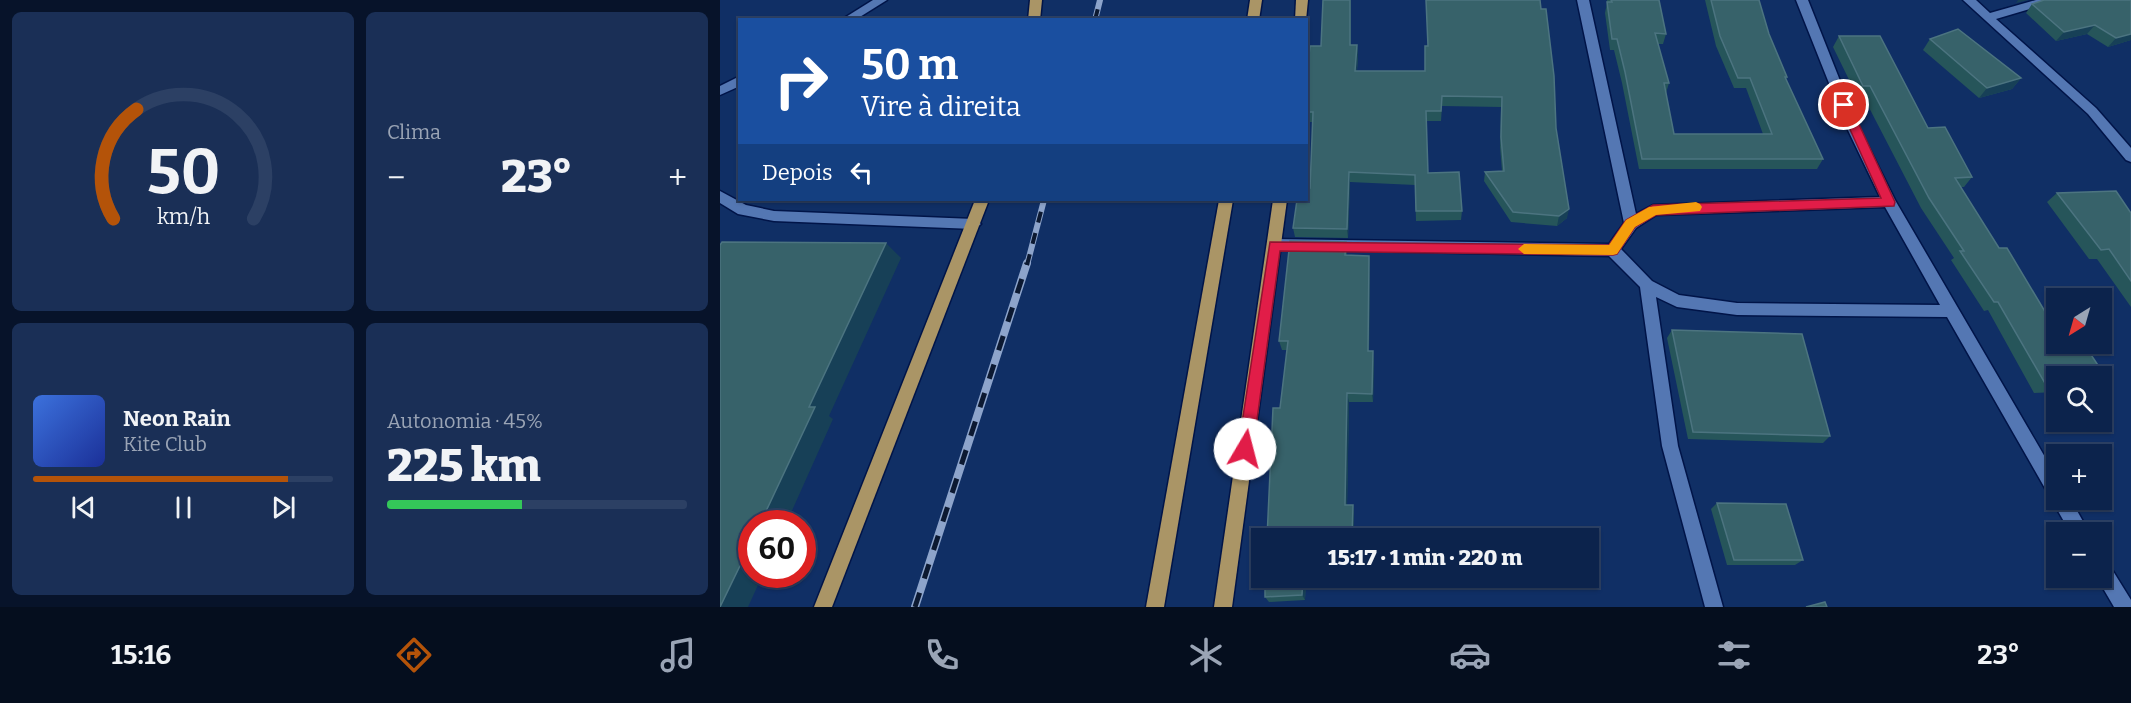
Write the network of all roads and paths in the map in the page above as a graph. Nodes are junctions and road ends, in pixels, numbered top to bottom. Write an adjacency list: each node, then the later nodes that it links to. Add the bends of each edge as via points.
1 (881, 0): 10 (street)
2 (1036, 0): 11 (main road)
3 (1256, 0): 12 (main road)
4 (1302, 0): 13 (main road)
5 (1583, 0): 23 (street)
6 (1802, 0): 21 (street, via 1852,126)
7 (1969, 0): 9 (street)
8 (2049, 0): 9 (street)
9 (1989, 17): 16 (street, via 2092,111)
10 (850, 18)
11 (1034, 18)
12 (1253, 18)
13 (1301, 18)
14 (738, 81): 15 (street)
15 (720, 91)
16 (2131, 157)
17 (720, 196): 22 (street, via 743,210 774,216)
18 (982, 201): 22 (main road)
19 (1226, 201): 31 (main road)
20 (1280, 201): 24 (main road)
21 (1889, 202): 23 (street, via 1681,207 1653,210); 27 (street)
22 (974, 224): 30 (main road)
23 (1631, 224): 25 (street)
24 (1274, 245): 25 (street); 32 (main road)
25 (1613, 250): 26 (street)
26 (1647, 285): 27 (street, via 1677,302 1737,309); 33 (street, via 1670,446)
27 (1951, 311): 28 (street)
28 (2046, 475)
29 (2112, 586): 34 (street)
30 (823, 607)
31 (1155, 607)
32 (1223, 607)
33 (1714, 607)
34 (2124, 607)

